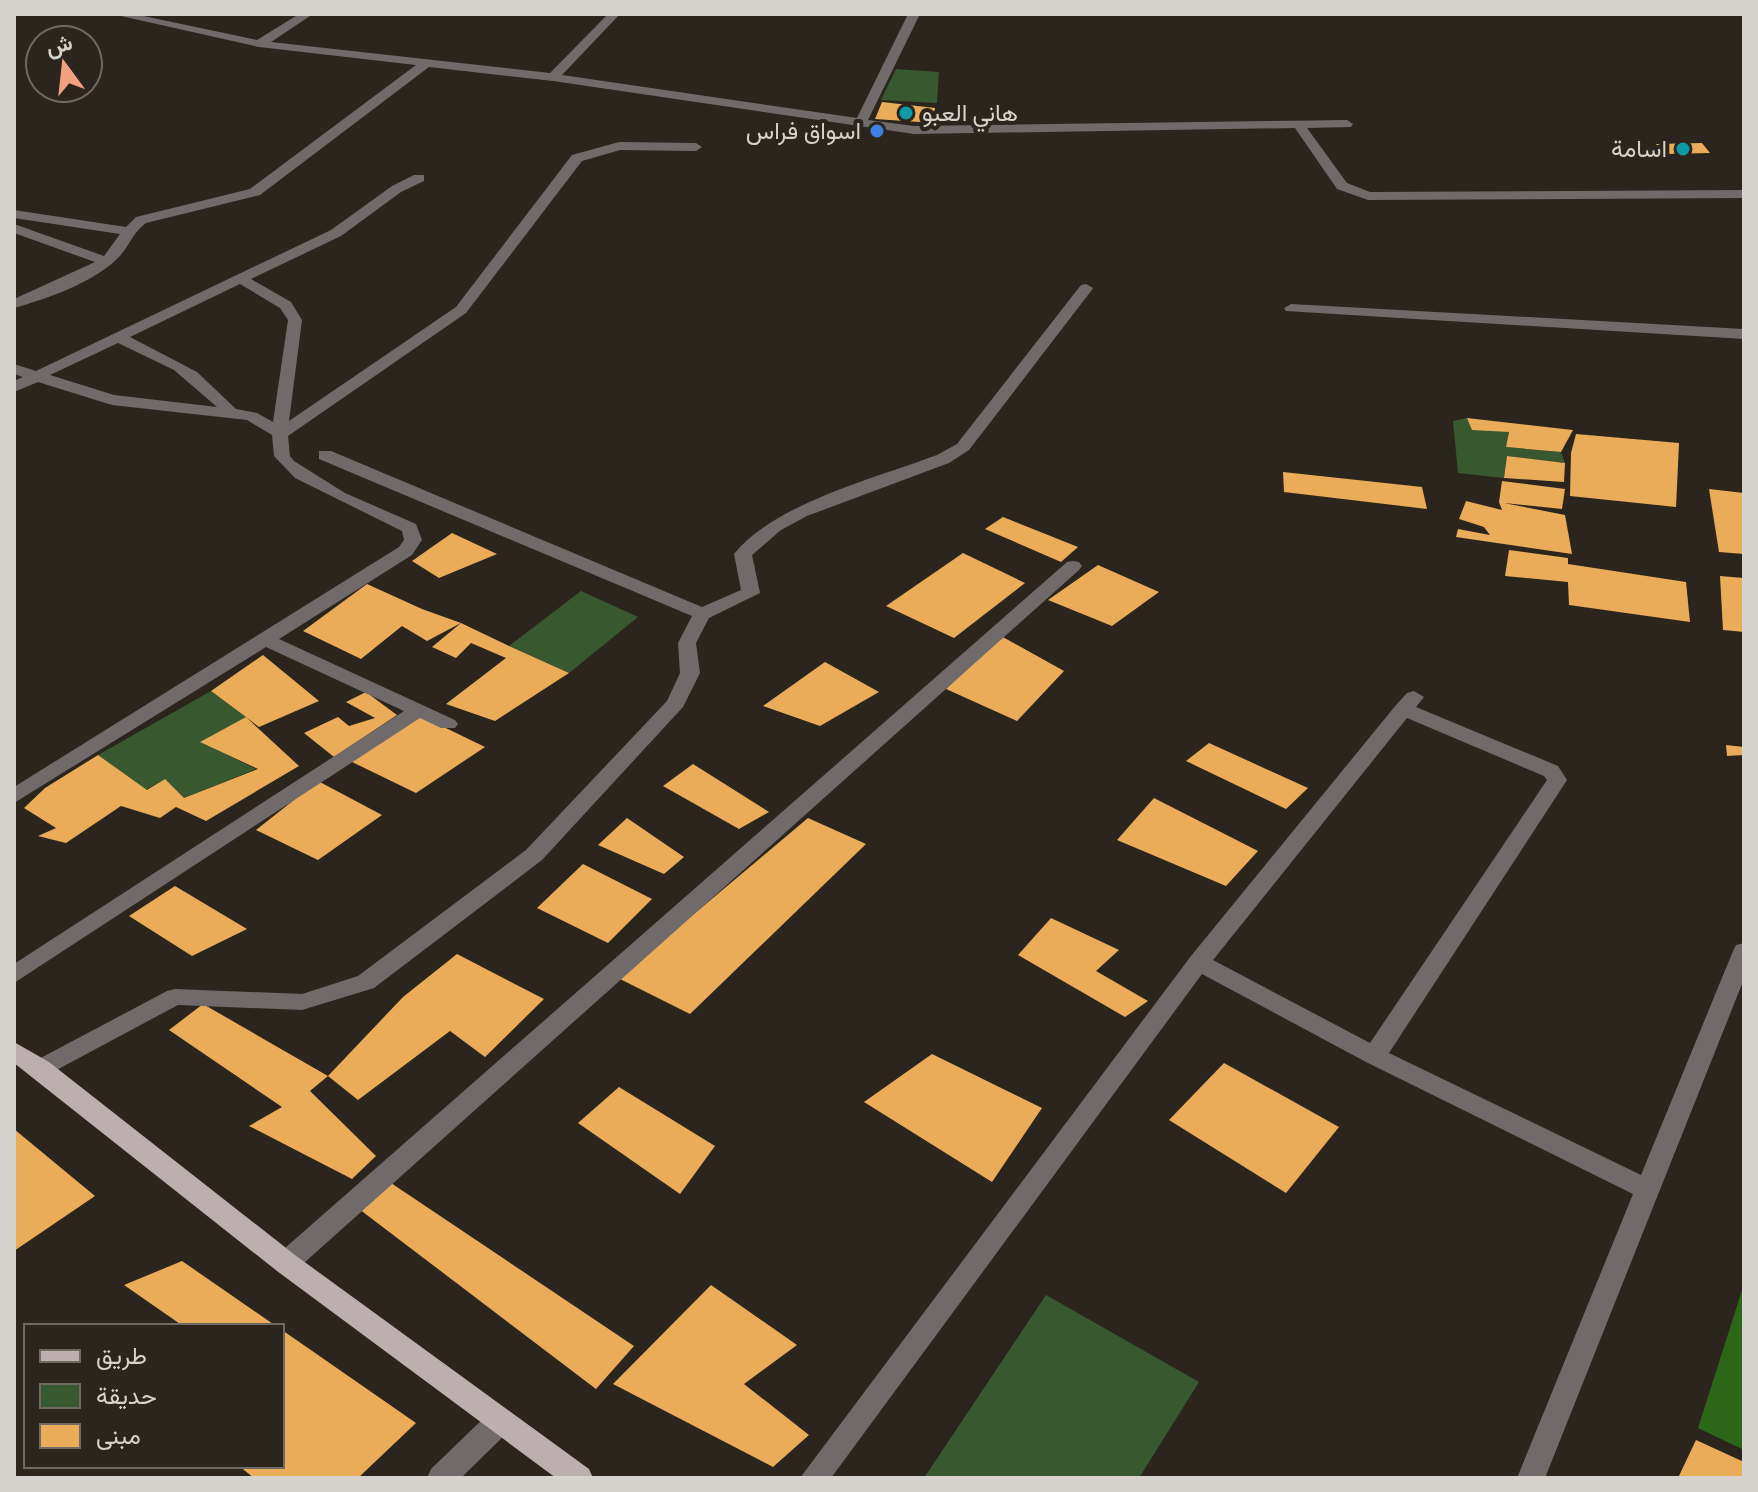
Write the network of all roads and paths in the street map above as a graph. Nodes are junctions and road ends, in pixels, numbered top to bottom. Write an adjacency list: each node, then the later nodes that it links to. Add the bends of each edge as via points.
1 (118, 14): 5 (street)
2 (307, 14): 5 (street)
3 (614, 14): 7 (street)
4 (914, 14): 8 (street)
5 (259, 44): 6 (street)
6 (425, 64): 7 (street); 16 (street, via 255,192 153,216)
7 (553, 77): 8 (street)
8 (860, 124): 10 (street, via 945,131)
9 (1347, 124): 10 (street)
10 (1300, 127): 13 (street, via 1342,186 1368,196)
11 (696, 147): 28 (street, via 619,146 577,158 461,310)
12 (419, 178): 18 (street, via 390,191 349,226)
13 (1744, 194)
14 (14, 214): 16 (street)
15 (14, 228): 17 (street)
16 (127, 231): 17 (street, via 120,248)
17 (106, 261): 20 (street)
18 (243, 280): 23 (street); 28 (street, via 286,305 295,320)
19 (1086, 288): 31 (street, via 971,441 943,459 775,526 743,554 751,593)
20 (14, 304)
21 (1291, 308): 22 (street)
22 (1744, 334)
23 (119, 338): 25 (street); 27 (street, via 183,366)
24 (14, 369): 25 (street)
25 (34, 378): 26 (street); 27 (street, via 112,400)
26 (14, 387)
27 (229, 411): 28 (street)
28 (281, 434): 32 (street, via 282,459 288,467 410,528 413,540 406,551)
29 (325, 455): 31 (street)
30 (1073, 566): 43 (street)
31 (702, 614): 41 (street, via 687,643 690,673 676,703 534,855 366,982 302,1002 175,997)
32 (264, 639): 33 (street); 35 (street)
33 (419, 710): 34 (street); 38 (street)
34 (448, 724)
35 (14, 796)
36 (1744, 951): 42 (street)
37 (1199, 962): 40 (street); 40 (street, via 1408,703 1551,771 1557,780); 47 (street)
38 (14, 975)
39 (14, 1051): 41 (main road)
40 (1374, 1056): 42 (street)
41 (41, 1068): 43 (main road)
42 (1647, 1189): 48 (street)
43 (286, 1263): 44 (main road)
44 (500, 1421): 45 (street); 46 (main road)
45 (441, 1478)
46 (579, 1478)
47 (814, 1478)
48 (1531, 1478)

